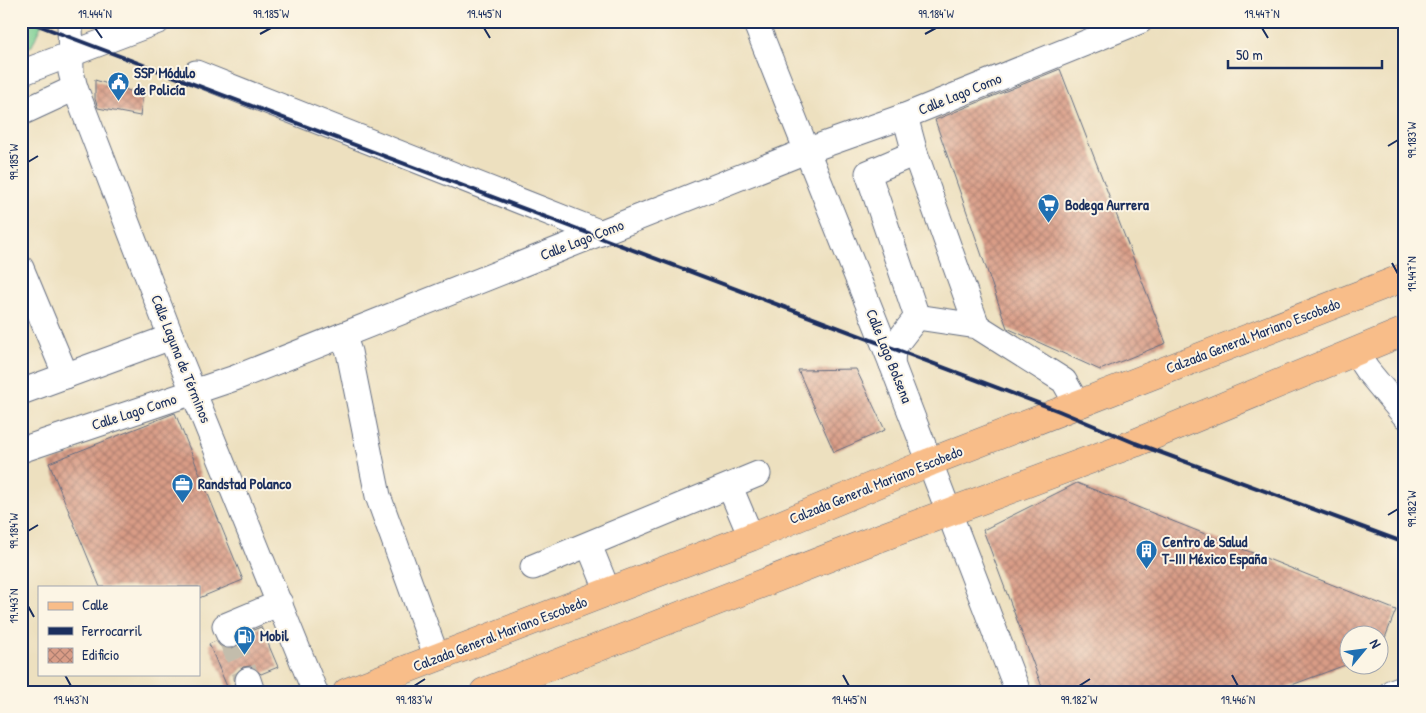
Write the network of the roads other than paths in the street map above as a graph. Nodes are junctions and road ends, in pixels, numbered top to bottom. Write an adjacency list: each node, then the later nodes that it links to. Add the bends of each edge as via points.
1 (70, 21): 5 (street, Calle Laguna de Términos)
2 (158, 21): 5 (street)
3 (755, 21): 11 (street, Calle Lago Bolsena)
4 (1140, 21): 10 (street, Calle Lago Como)
5 (71, 54): 6 (street); 8 (street, Calle Laguna de Términos)
6 (21, 73)
7 (196, 73): 13 (street)
8 (75, 88): 9 (street); 20 (street, Calle Laguna de Términos)
9 (21, 113)
10 (905, 116): 11 (street, Calle Lago Como); 12 (street)
11 (806, 151): 13 (street, Calle Lago Como); 22 (street, Calle Lago Bolsena)
12 (915, 152): 16 (street, via 868,174); 17 (street)
13 (601, 233): 19 (street, Calle Lago Como)
14 (21, 268): 23 (street)
15 (1405, 278): 26 (main road, Calzada General Mariano Escobedo)
16 (917, 317): 17 (street); 22 (street, via 893,348)
17 (977, 326): 26 (street, via 1064,382)
18 (1405, 331): 21 (main road)
19 (343, 335): 25 (street, Calle Lago Como); 39 (street, via 378,496)
20 (171, 337): 23 (street); 25 (street, Calle Laguna de Términos)
21 (1355, 352): 27 (street); 32 (main road, via 1135,443)
22 (892, 364): 29 (street, Calle Lago Bolsena)
23 (66, 376): 24 (street)
24 (21, 392)
25 (195, 392): 28 (street, Calle Lago Como); 37 (street, Calle Laguna de Términos)
26 (1077, 404): 29 (main road, Calzada General Mariano Escobedo)
27 (1405, 416)
28 (21, 450)
29 (930, 462): 32 (street, Calle Lago Bolsena); 33 (main road, Calzada General Mariano Escobedo)
30 (758, 474): 31 (street)
31 (730, 487): 33 (street); 34 (street)
32 (949, 511): 43 (main road); 44 (street, Calle Lago Bolsena)
33 (751, 537): 36 (main road, Calzada General Mariano Escobedo)
34 (588, 545): 35 (street); 36 (street)
35 (533, 567)
36 (608, 592): 39 (main road, Calzada General Mariano Escobedo)
37 (280, 602): 38 (street, via 225,626); 41 (street, Calle Laguna de Términos)
38 (229, 635)
39 (437, 658): 42 (main road, Calzada General Mariano Escobedo)
40 (1405, 687): 45 (street)
41 (315, 692)
42 (348, 692)
43 (484, 692)
44 (1018, 692)
45 (1392, 692)

